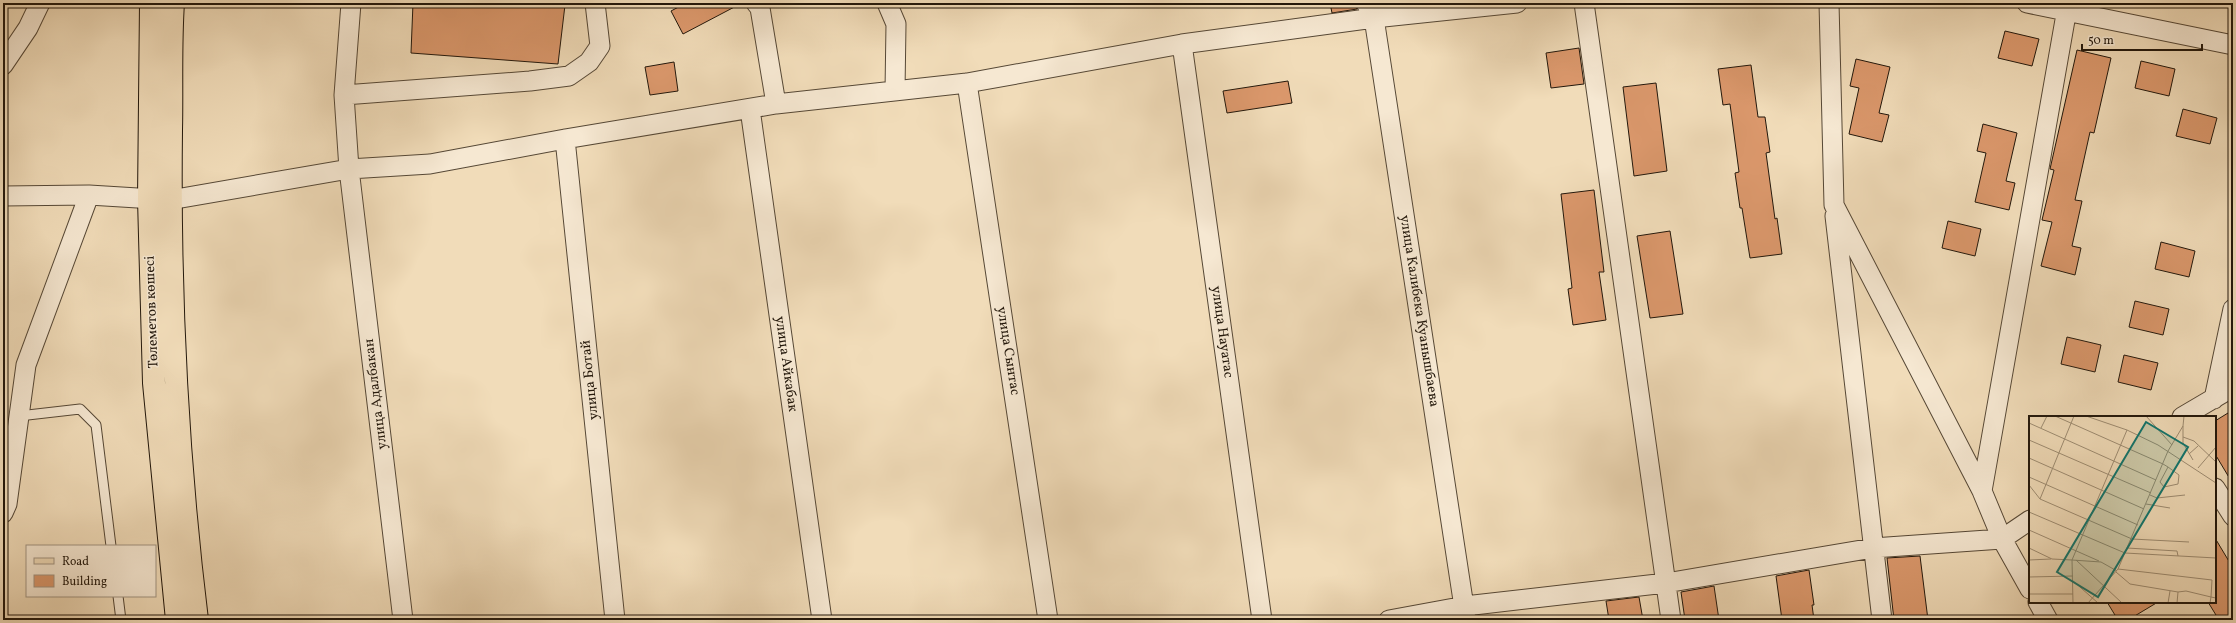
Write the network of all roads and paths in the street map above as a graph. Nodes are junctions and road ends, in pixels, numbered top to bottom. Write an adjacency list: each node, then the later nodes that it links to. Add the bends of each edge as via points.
1 (40, 3): 16 (street, via 28,28)
2 (151, 3): 26 (main road, Төлеметов көшесі)
3 (173, 3): 27 (main road, Төлеметов көшесі)
4 (351, 3): 19 (street, улица Адалбакан)
5 (595, 3): 19 (street, via 600,46 589,62 569,76)
6 (756, 3): 20 (street, via 760,8)
7 (887, 3): 18 (street, via 896,24)
8 (1584, 3): 42 (street)
9 (1829, 3): 28 (street)
10 (2027, 3): 12 (street)
11 (1507, 4): 13 (street)
12 (2067, 8): 15 (street); 35 (street)
13 (1370, 10): 14 (street); 46 (street, улица Калибека Куанышбаева)
14 (1182, 44): 17 (street); 54 (street, улица Науатас)
15 (2233, 45)
16 (3, 65)
17 (967, 83): 18 (street); 53 (street, улица Сынтас)
18 (895, 91): 20 (street)
19 (344, 95): 23 (street, улица Адалбакан)
20 (776, 104): 21 (street)
21 (750, 109): 22 (street); 52 (street, улица Айкабак)
22 (565, 139): 23 (street, via 430,164); 51 (street, улица Ботай)
23 (349, 169): 27 (street); 50 (street, улица Адалбакан)
24 (89, 195): 25 (street); 26 (street); 32 (street, via 26,365)
25 (3, 196)
26 (149, 199): 27 (street); 48 (main road, Төлеметов көшесі, via 154,383)
27 (170, 200): 49 (main road, Төлеметов көшесі, via 174,347)
28 (1834, 205): 35 (street); 41 (street)
29 (2233, 310): 31 (street)
30 (2233, 387): 31 (street)
31 (2214, 398): 33 (street)
32 (19, 416): 36 (street, via 7,504); 40 (lane, via 80,409 96,425)
33 (2184, 416)
34 (2216, 490): 37 (street)
35 (1982, 492): 39 (street)
36 (3, 513)
37 (2233, 516)
38 (2029, 521): 39 (street)
39 (2002, 539): 41 (street); 43 (street)
40 (111, 545)
41 (1873, 548): 42 (street); 57 (street)
42 (1666, 583): 46 (street); 56 (street)
43 (2029, 587)
44 (118, 597): 47 (lane)
45 (2039, 603): 58 (street)
46 (1465, 613): 55 (street)
47 (121, 620)
48 (177, 620)
49 (197, 620)
50 (403, 620)
51 (615, 620)
52 (822, 620)
53 (1048, 620)
54 (1262, 620)
55 (1389, 620)
56 (1671, 620)
57 (1882, 620)
58 (2048, 620)

